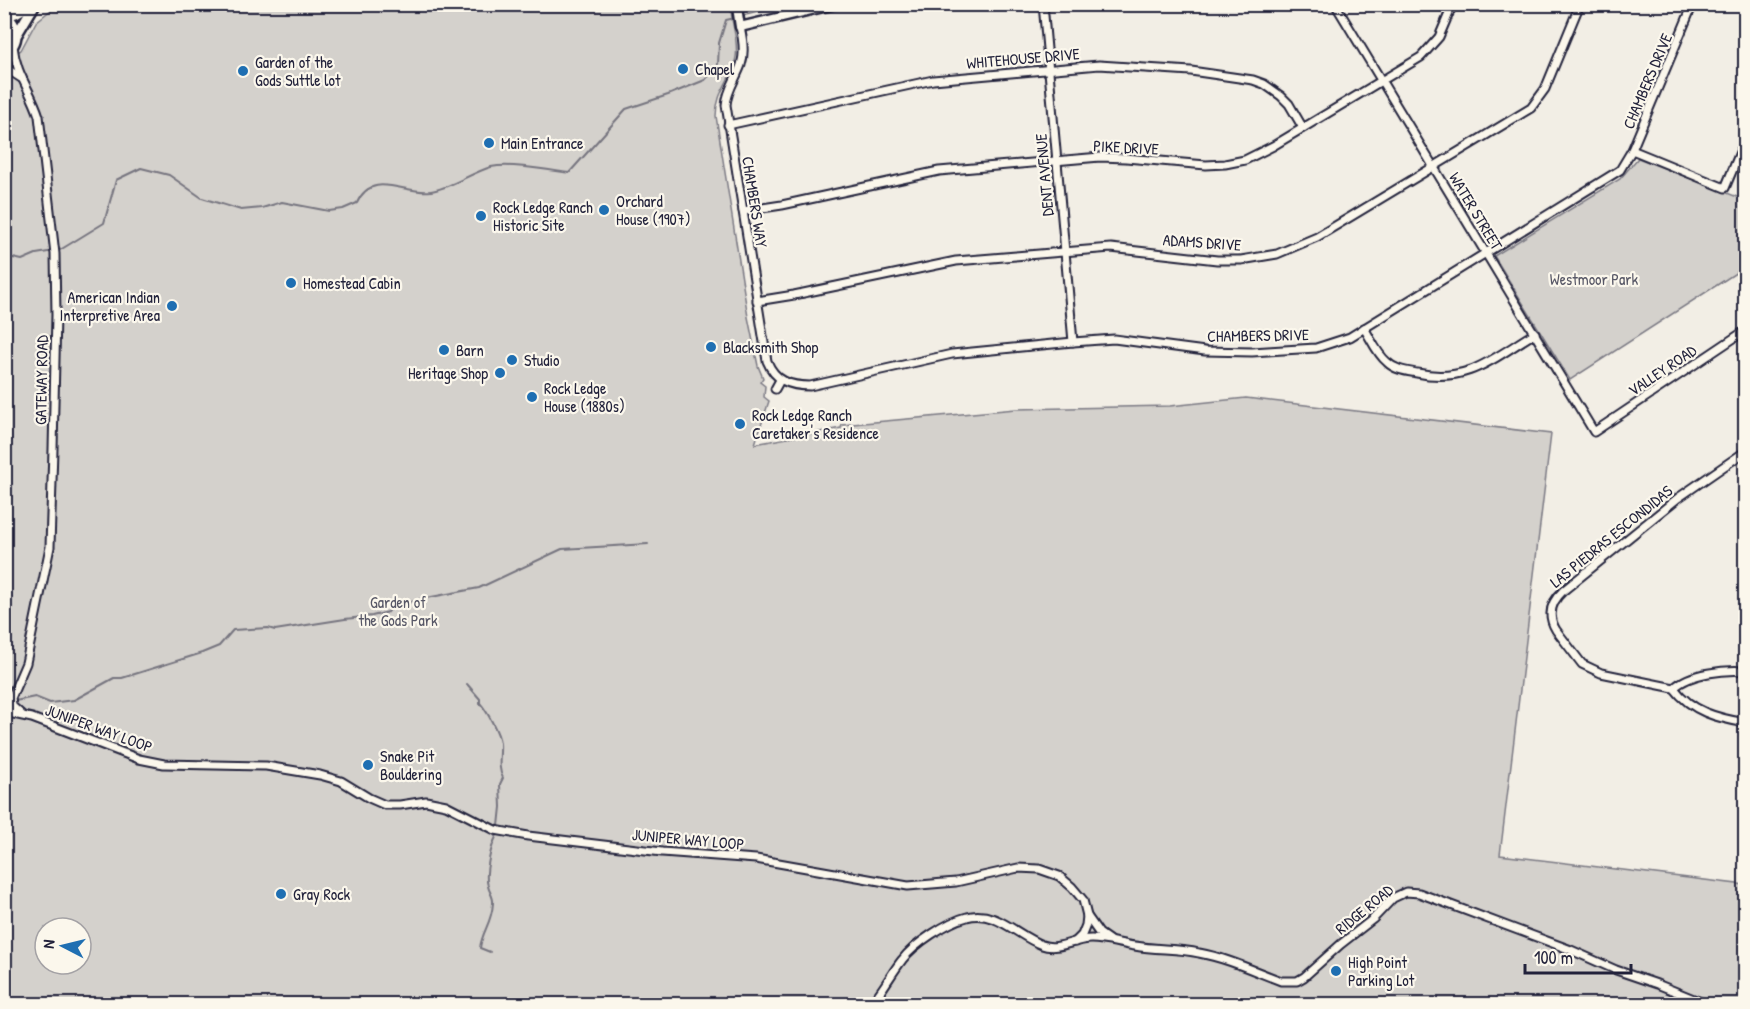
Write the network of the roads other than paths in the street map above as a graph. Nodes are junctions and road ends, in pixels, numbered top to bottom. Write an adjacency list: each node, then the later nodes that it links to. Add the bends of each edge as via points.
1 (33, 4): 9 (main road); 11 (main road)
2 (748, 4): 10 (street, via 737,7)
3 (836, 4): 10 (street)
4 (1043, 4): 15 (street, DENT AVENUE)
5 (1335, 4): 17 (street, WATER STREET)
6 (1453, 4): 17 (street, PIKE DRIVE, via 1430,50)
7 (1580, 4): 23 (street, ADAMS DRIVE, via 1536,104)
8 (1693, 4): 21 (street, CHAMBERS DRIVE)
9 (5, 15): 11 (main road, via 12,20)
10 (740, 27): 18 (street, CHAMBERS WAY, via 743,56 726,98)
11 (17, 34): 12 (main road)
12 (13, 46): 13 (main road); 16 (street, GATEWAY ROAD)
13 (4, 54)
14 (4, 67): 16 (street, GATEWAY ROAD)
15 (1049, 69): 18 (street, WHITEHOUSE DRIVE, via 933,80); 19 (street, WHITEHOUSE DRIVE, via 1132,66 1253,80 1281,96); 22 (street, DENT AVENUE)
16 (21, 78): 37 (street, GATEWAY ROAD, via 39,116 54,250 56,315 50,547 28,653)
17 (1381, 81): 19 (street, PIKE DRIVE); 23 (street, WATER STREET)
18 (728, 125): 24 (street, CHAMBERS WAY)
19 (1303, 128): 22 (street, PIKE DRIVE, via 1256,155 1226,164 1192,165 1113,157)
20 (1746, 138): 21 (street, via 1725,188)
21 (1632, 150): 26 (street, CHAMBERS DRIVE, via 1614,175)
22 (1056, 160): 24 (street, PIKE DRIVE, via 928,172); 25 (street, DENT AVENUE)
23 (1433, 167): 25 (street, ADAMS DRIVE, via 1317,237 1265,257 1217,260 1123,249); 26 (street, WATER STREET)
24 (743, 211): 27 (street, CHAMBERS WAY)
25 (1064, 252): 27 (street, ADAMS DRIVE, via 944,262); 31 (street, DENT AVENUE)
26 (1486, 254): 28 (street, CHAMBERS DRIVE); 30 (street, WATER STREET)
27 (757, 301): 32 (street, CHAMBERS WAY, via 767,361)
28 (1364, 328): 30 (street, via 1389,364 1438,376 1472,371); 31 (street, CHAMBERS DRIVE, via 1316,348 1252,352 1206,351 1114,339)
29 (1746, 330): 34 (street, VALLEY ROAD)
30 (1535, 333): 34 (street, WATER STREET)
31 (1073, 342): 32 (street, CHAMBERS DRIVE, via 952,354 810,386)
32 (780, 380): 33 (street)
33 (775, 389)
34 (1594, 432)
35 (1746, 451): 38 (street, LAS PIEDRAS ESCONDIDAS, via 1678,498 1563,591 1551,607 1552,624 1588,668)
36 (1746, 671): 38 (street, via 1715,672 1686,680)
37 (15, 686): 39 (street, GATEWAY ROAD); 41 (street, via 10,702)
38 (1674, 688): 42 (street, via 1682,699 1702,712)
39 (4, 694)
40 (4, 712): 41 (street, JUNIPER WAY LOOP)
41 (23, 716): 43 (street, JUNIPER WAY LOOP, via 139,759 164,764 266,766 320,775 341,781 385,805 426,801 446,805 495,830 528,836 756,859 908,886 956,882 1018,868 1039,869 1059,876 1072,887 1083,900)
42 (1746, 723)
43 (1087, 916): 44 (street); 45 (street, via 1082,935)
44 (1109, 940): 45 (street, RIDGE ROAD); 47 (street, RIDGE ROAD, via 1201,953 1290,982 1304,977 1394,898 1410,892 1571,950)
45 (1075, 942): 46 (street, via 1043,946 1002,922 968,916 949,924 911,951)
46 (871, 1005)
47 (1706, 1005)

